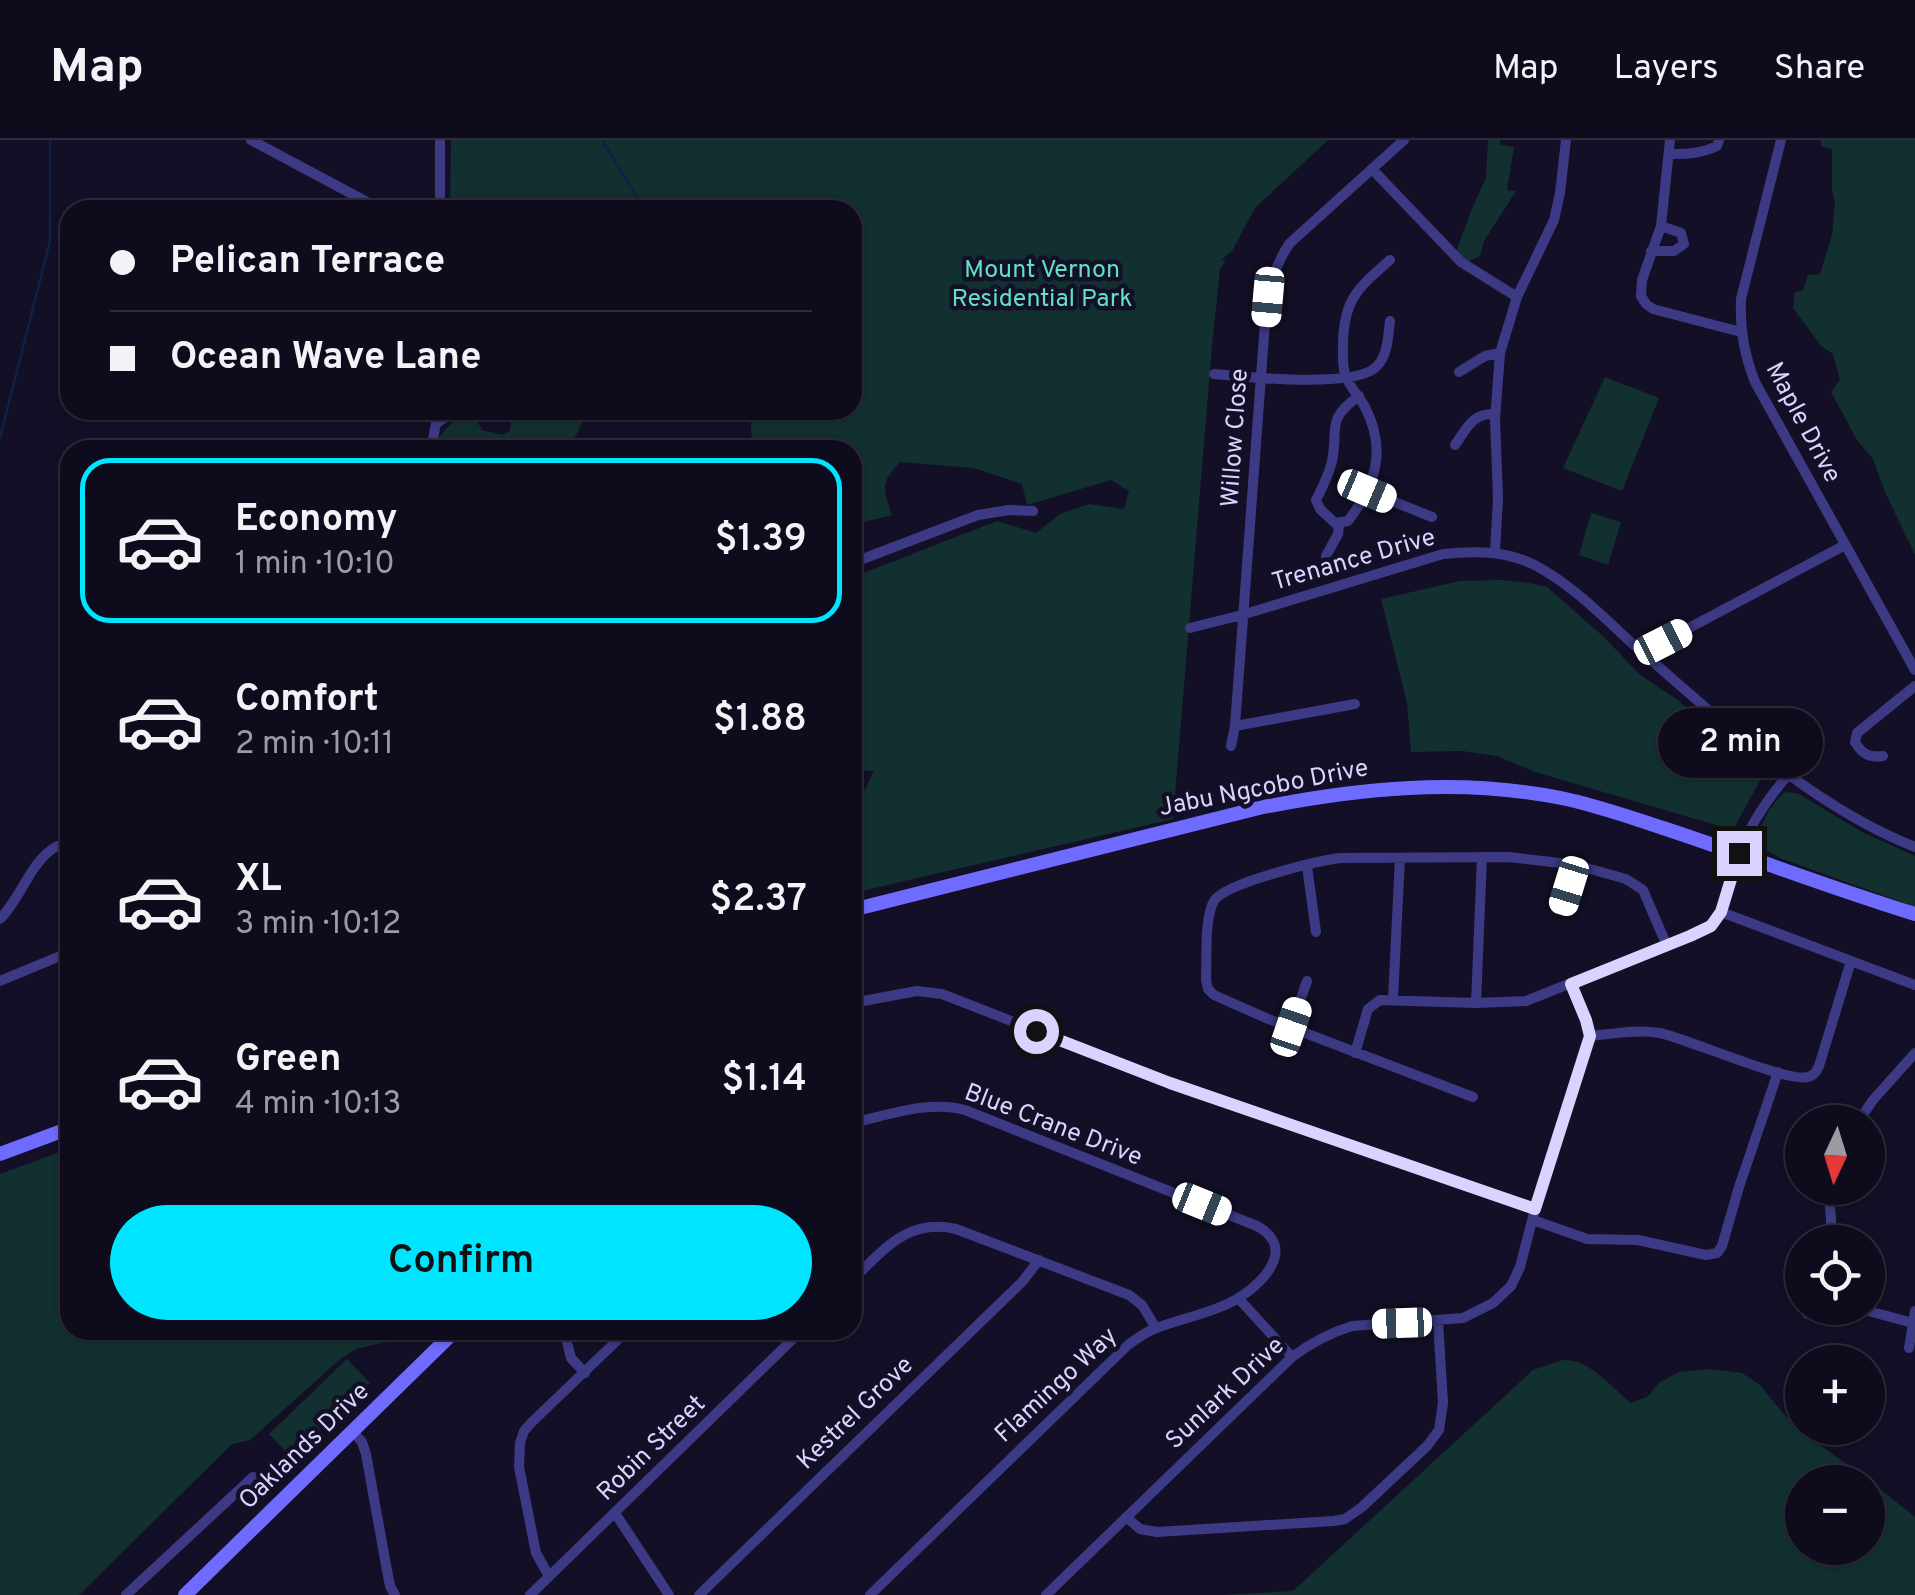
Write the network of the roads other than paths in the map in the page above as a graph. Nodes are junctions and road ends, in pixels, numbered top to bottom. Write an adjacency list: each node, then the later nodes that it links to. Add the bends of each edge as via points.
1 (251, 140): 10 (street)
2 (440, 140): 11 (street)
3 (1404, 140): 9 (street, Willow Close)
4 (1566, 140): 15 (street, via 1554,220)
5 (1670, 140): 8 (street)
6 (1719, 140): 8 (street, via 1703,151)
7 (1781, 140): 17 (street, Maple Drive, via 1746,273)
8 (1669, 154): 12 (street)
9 (1372, 169): 15 (street, via 1460,262); 22 (street, Willow Close, via 1282,254 1268,297)
10 (363, 200)
11 (440, 200)
12 (1660, 226): 13 (street); 13 (street, via 1681,234 1684,244)
13 (1652, 251): 17 (street, via 1642,280 1646,304)
14 (1390, 260): 21 (street, via 1351,299 1344,320)
15 (1517, 297): 18 (street)
16 (1390, 321): 21 (street, via 1381,362 1370,373)
17 (1740, 332): 34 (street, Maple Drive, via 1755,382)
18 (1500, 353): 19 (street); 24 (street)
19 (1459, 372)
20 (1214, 374): 22 (street)
21 (1345, 377): 22 (street); 23 (street)
22 (1260, 378): 38 (street, Willow Close)
23 (1359, 396): 30 (street, via 1377,442); 33 (street, via 1334,422 1333,458 1316,500)
24 (1495, 414): 29 (street, via 1478,416); 35 (street)
25 (437, 420): 27 (street)
26 (441, 420): 27 (street)
27 (437, 423): 28 (street)
28 (432, 440)
29 (1455, 445)
30 (1367, 491): 32 (street); 33 (street)
31 (1034, 511): 37 (street, via 978,515)
32 (1432, 517)
33 (1339, 524): 36 (street)
34 (1845, 545): 40 (street); 41 (street, Maple Drive)
35 (1495, 552): 38 (street, Trenance Drive, via 1443,554); 40 (street, Trenance Drive, via 1544,569)
36 (1326, 556)
37 (862, 559)
38 (1242, 615): 39 (street, Trenance Drive); 44 (street, Willow Close)
39 (1190, 628)
40 (1642, 652): 47 (street, Trenance Drive)
41 (1915, 670)
42 (1915, 686): 46 (street, via 1857,733 1860,751)
43 (1355, 704): 44 (street)
44 (1235, 726): 45 (street, Willow Close)
45 (1231, 746)
46 (1883, 756)
47 (1788, 775): 49 (street, Trenance Drive, via 1855,819); 50 (street)
48 (57, 846): 59 (street, via 45,852)
49 (1915, 847)
50 (1739, 853): 55 (main road, Jabu Ngcobo Drive, via 1559,798 1442,786 1384,788 1259,808); 57 (street); 58 (main road, Jabu Ngcobo Drive)
51 (1400, 858): 52 (street); 54 (street, via 1340,858); 68 (street)
52 (1482, 858): 53 (street); 70 (street)
53 (1576, 865): 56 (street); 61 (street, via 1643,890)
54 (1307, 866): 60 (street); 71 (street, via 1226,890 1209,917 1208,989)
55 (862, 907)
56 (1562, 908)
57 (1721, 912): 61 (street, via 1711,926); 63 (street)
58 (1915, 914)
59 (0, 919)
60 (1316, 932)
61 (1668, 946): 66 (street)
62 (60, 956): 65 (street)
63 (1851, 961): 67 (street); 75 (street, via 1815,1073 1801,1078)
64 (1307, 980): 71 (street)
65 (0, 981)
66 (1571, 984): 70 (street, via 1526,1001); 72 (street)
67 (1915, 985)
68 (1394, 1000): 70 (street); 73 (street, via 1368,1009)
69 (862, 1001): 81 (street, via 918,991 942,994)
70 (1476, 1003)
71 (1291, 1027): 73 (street)
72 (1590, 1036): 75 (street, via 1665,1034); 81 (street, Sunlark Drive)
73 (1355, 1052): 76 (street)
74 (1915, 1052): 77 (street)
75 (1778, 1072): 81 (street, via 1717,1253 1588,1239)
76 (1473, 1097)
77 (1870, 1105)
78 (862, 1121): 84 (street, Blue Crane Drive, via 955,1108 1257,1226 1276,1253)
79 (60, 1132): 80 (main road)
80 (0, 1154)
81 (1534, 1214): 87 (street, Sunlark Drive, via 1520,1266 1502,1296 1476,1313)
82 (1040, 1260): 83 (street, via 956,1229 929,1226 901,1236); 88 (street, via 1129,1295); 106 (street, Kestrel Grove)
83 (862, 1271)
84 (1240, 1299): 88 (street, Flamingo Way); 94 (street)
85 (1885, 1312): 86 (street)
86 (1914, 1317): 93 (street)
87 (1438, 1321): 94 (street, Sunlark Drive, via 1352,1326); 99 (street, via 1439,1430 1354,1515 1157,1532 1140,1530)
88 (1156, 1328): 107 (street, Flamingo Way, via 1114,1358)
89 (446, 1340): 96 (main road, Oaklands Drive)
90 (566, 1340): 95 (street, via 571,1358)
91 (618, 1340): 95 (street)
92 (792, 1340): 98 (street, Robin Street)
93 (1909, 1348)
94 (1292, 1357): 99 (street, Sunlark Drive)
95 (585, 1372): 100 (street, via 532,1422 520,1443 536,1553)
96 (353, 1432): 102 (main road, Oaklands Drive); 103 (street, via 366,1454)
97 (253, 1477): 101 (street)
98 (615, 1513): 100 (street, Robin Street); 105 (street)
99 (1126, 1517): 108 (street, Sunlark Drive)
100 (549, 1576): 104 (street, Robin Street)
101 (126, 1595)
102 (185, 1595)
103 (395, 1595)
104 (530, 1595)
105 (668, 1595)
106 (699, 1595)
107 (870, 1595)
108 (1046, 1595)

